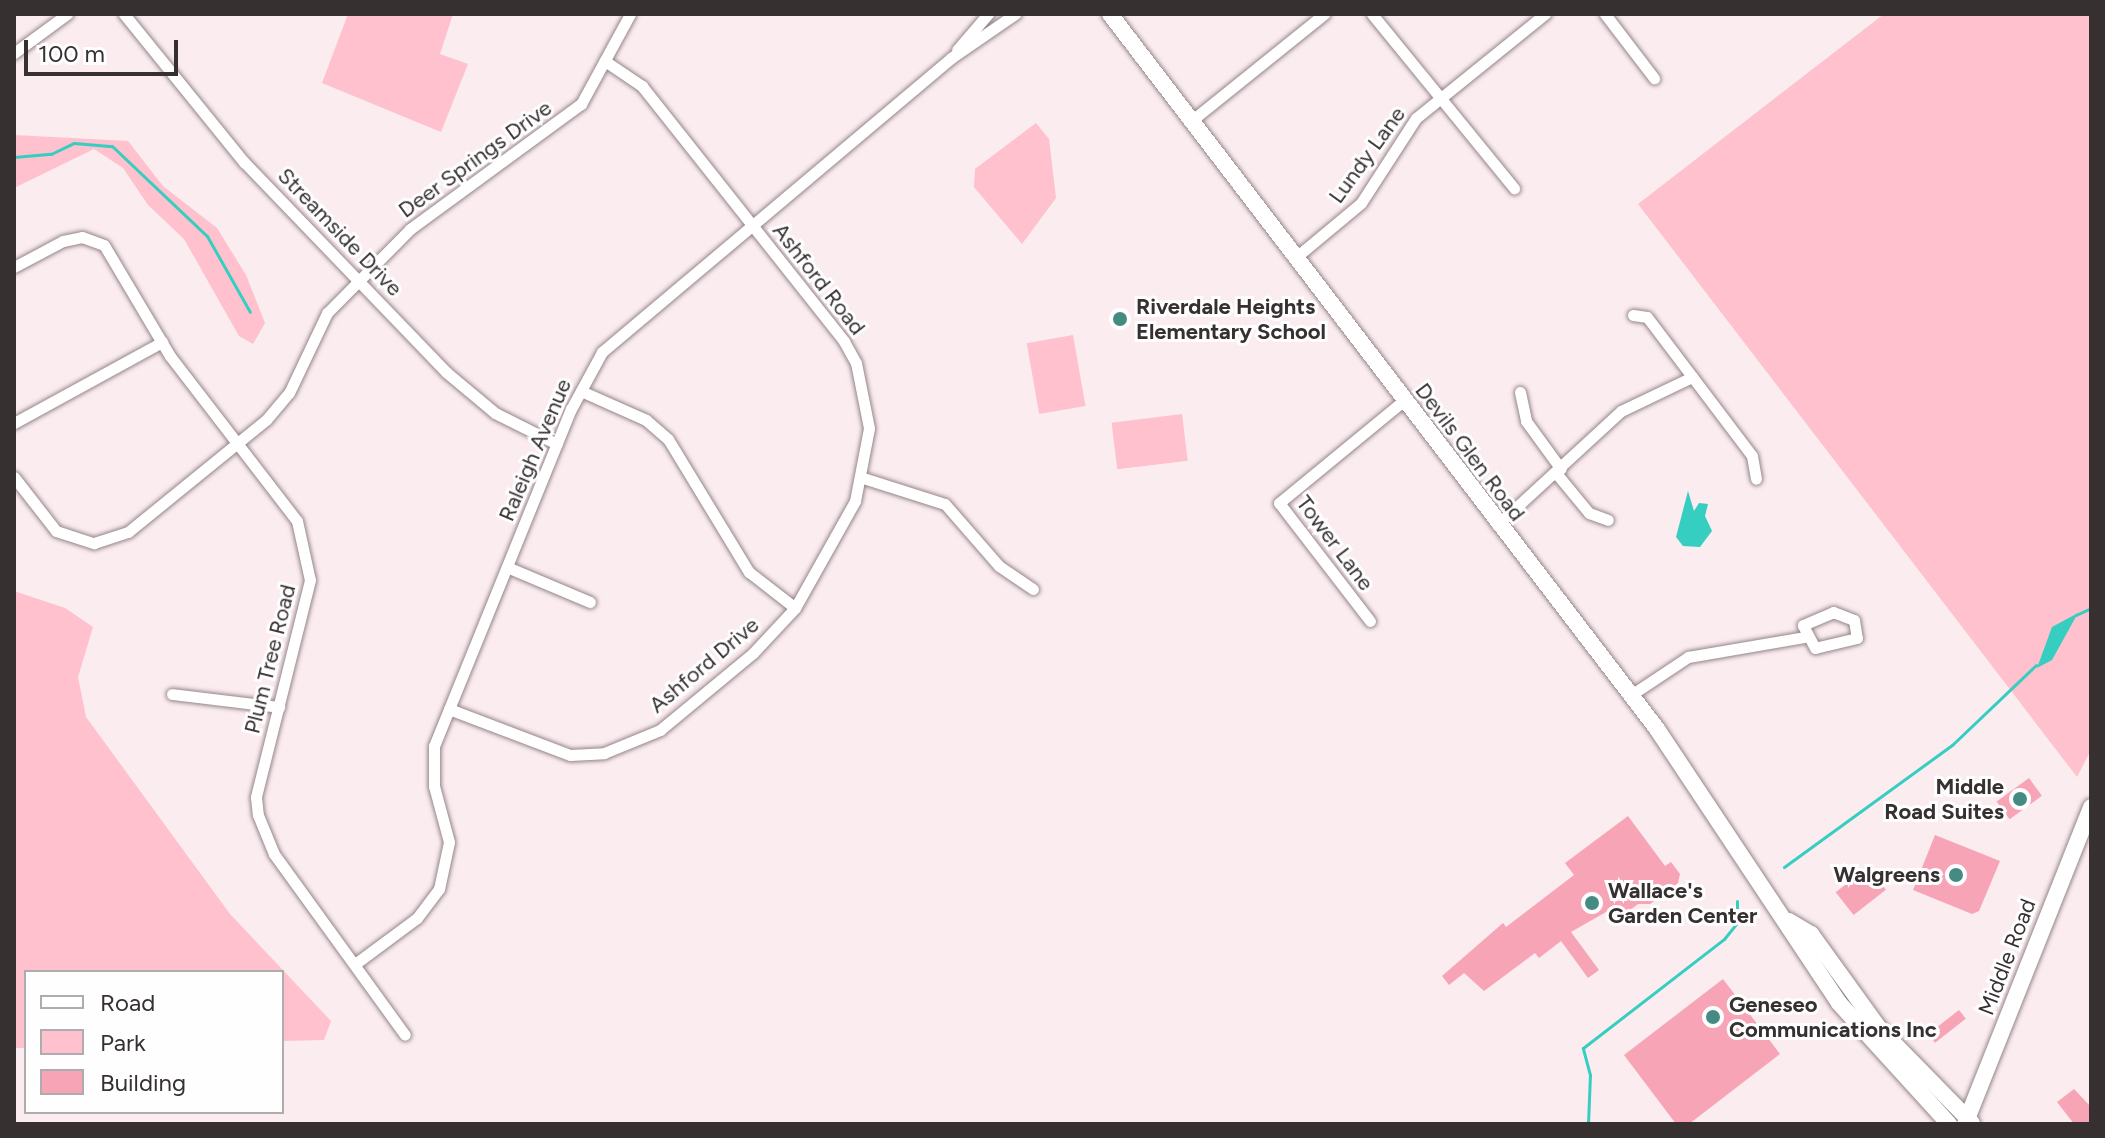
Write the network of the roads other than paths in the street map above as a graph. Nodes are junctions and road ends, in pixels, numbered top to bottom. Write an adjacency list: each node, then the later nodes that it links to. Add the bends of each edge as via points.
1 (67, 14): 11 (street)
2 (124, 14): 21 (street, Streamside Drive, via 244,162)
3 (630, 14): 13 (street, Deer Springs Drive)
4 (988, 14): 12 (street, Raleigh Avenue)
5 (1015, 14): 12 (street, Raleigh Avenue)
6 (1110, 14): 16 (main road, Devils Glen Road)
7 (1324, 14): 16 (street)
8 (1372, 14): 15 (street)
9 (1545, 14): 15 (street, Lundy Lane)
10 (1605, 14): 14 (street)
11 (14, 53)
12 (951, 58): 18 (street, Raleigh Avenue)
13 (605, 61): 18 (street, Ashford Road, via 642,86); 21 (street, Deer Springs Drive, via 565,119 439,206)
14 (1654, 78)
15 (1439, 97): 17 (street); 19 (street, Lundy Lane, via 1403,134 1361,203)
16 (1191, 121): 19 (main road, Devils Glen Road)
17 (1514, 188)
18 (753, 226): 25 (street, Raleigh Avenue, via 602,352); 33 (street, Ashford Road, via 856,363 869,428)
19 (1295, 258): 27 (main road, Devils Glen Road)
20 (14, 267): 23 (street, Plum Tree Road, via 82,237 104,245)
21 (358, 280): 29 (street, Deer Springs Drive, via 327,313 289,393); 30 (street, Streamside Drive, via 472,395)
22 (1633, 315): 24 (street, via 1647,317)
23 (162, 342): 28 (street); 29 (street, Plum Tree Road)
24 (1692, 377): 31 (street, via 1621,411); 34 (street, via 1752,456)
25 (581, 391): 30 (street, Raleigh Avenue); 40 (street, via 646,420 668,439 749,572)
26 (1520, 392): 31 (street, via 1526,421)
27 (1403, 401): 36 (main road, Devils Glen Road); 41 (street, Tower Lane, via 1279,503)
28 (14, 423)
29 (237, 444): 32 (street, Deer Springs Drive, via 131,529 94,543 74,540 43,519); 45 (street, Plum Tree Road, via 280,494 310,558 304,610)
30 (557, 444): 37 (street, Raleigh Avenue)
31 (1558, 471): 35 (street, via 1589,513); 36 (street)
32 (14, 477)
33 (860, 477): 38 (street, via 945,504 999,566); 40 (street, Ashford Road, via 828,559)
34 (1756, 479)
35 (1608, 520)
36 (1497, 525): 44 (main road, Devils Glen Road)
37 (507, 567): 39 (street); 46 (street, Raleigh Avenue)
38 (1033, 589)
39 (590, 602)
40 (795, 608): 46 (street, Ashford Drive, via 753,653 660,730 604,753 570,755)
41 (1370, 621)
42 (1805, 637): 42 (street, via 1815,648 1829,649 1854,642 1857,628 1849,615 1833,612 1803,625); 44 (street, via 1688,657)
43 (172, 694): 45 (street)
44 (1631, 695): 48 (main road, Devils Glen Road)
45 (279, 707): 49 (street, Plum Tree Road, via 256,797 258,815 274,854)
46 (449, 709): 49 (street, Raleigh Avenue, via 432,764 449,842 445,876 417,918)
47 (2091, 807): 51 (main road, Middle Road)
48 (1789, 921): 51 (main road, Devils Glen Road, via 1811,934 1878,1027); 52 (main road, Devils Glen Road, via 1797,942 1856,1025)
49 (355, 964): 50 (street, Plum Tree Road)
50 (405, 1035)
51 (1968, 1122)
52 (1949, 1124)

